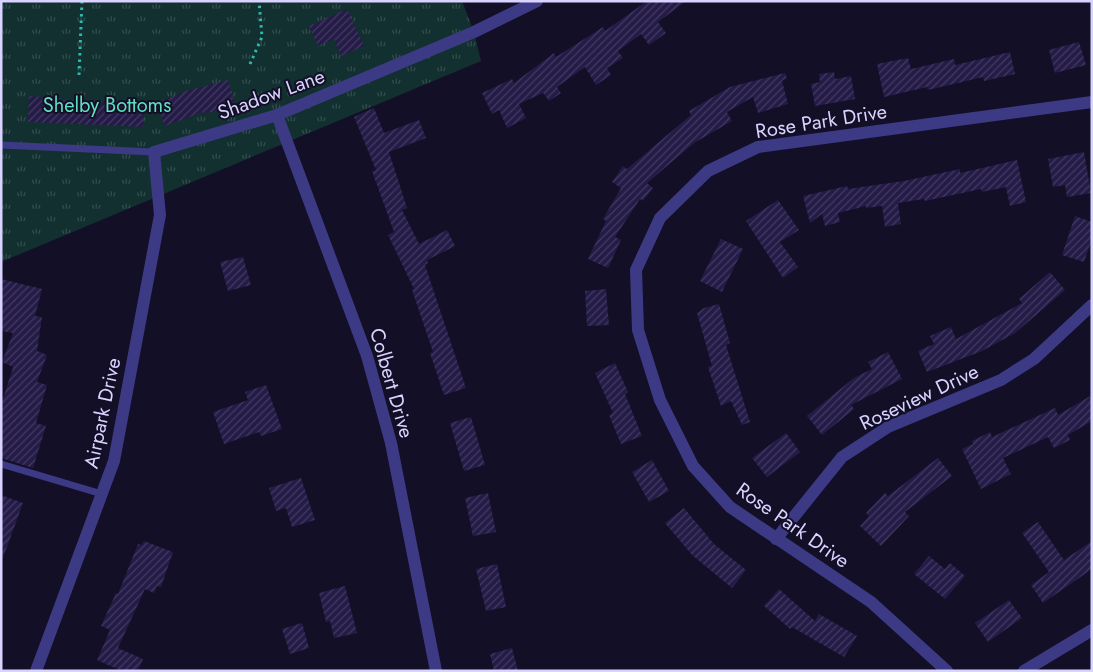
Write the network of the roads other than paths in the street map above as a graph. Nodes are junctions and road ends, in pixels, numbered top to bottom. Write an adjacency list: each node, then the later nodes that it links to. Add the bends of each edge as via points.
1 (537, 1): 3 (street, Shadow Lane, via 474,32)
2 (1092, 102): 9 (street, Rose Park Drive, via 758,148 708,171 660,218 636,270 638,330 660,400 693,466 730,507)
3 (277, 115): 5 (street, Shadow Lane); 12 (street, Colbert Drive, via 367,356 391,444)
4 (1, 145): 5 (lane, Shadow Lane)
5 (154, 152): 8 (street, Airpark Drive, via 160,215 114,461)
6 (1092, 305): 9 (street, Roseview Drive, via 1034,359 1001,380 888,427 842,456)
7 (1, 464): 8 (lane)
8 (102, 494): 11 (street, Airpark Drive)
9 (776, 539): 13 (street, Rose Park Drive, via 870,602)
10 (1092, 630): 14 (street)
11 (36, 671)
12 (436, 671)
13 (947, 671)
14 (1024, 671)

